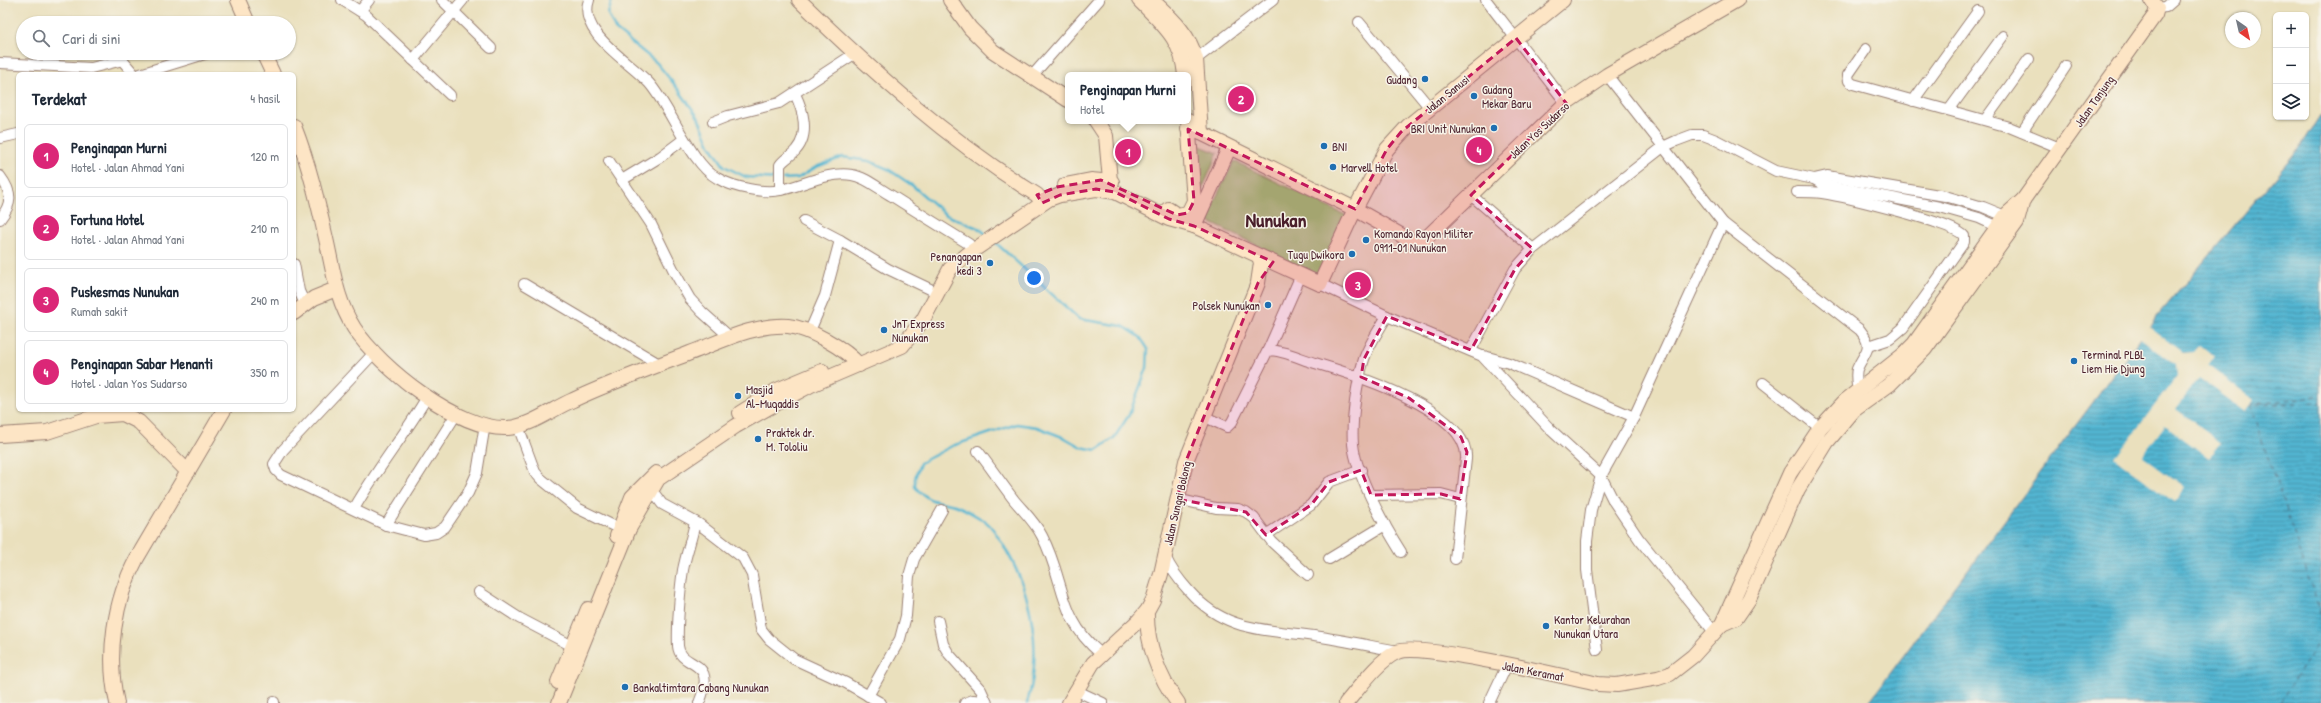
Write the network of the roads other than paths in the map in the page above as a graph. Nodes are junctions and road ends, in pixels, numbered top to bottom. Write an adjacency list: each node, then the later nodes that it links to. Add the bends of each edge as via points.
1 (238, 0): 21 (street)
2 (342, 0): 18 (street)
3 (369, 0): 18 (street)
4 (442, 0): 20 (street)
5 (463, 0): 20 (street)
6 (589, 0): 58 (street, via 587,15 593,30 661,97)
7 (799, 0): 27 (street)
8 (950, 0): 42 (street, via 980,40 1004,60)
9 (1099, 0): 42 (street)
10 (1139, 0): 40 (street, via 1177,41)
11 (1152, 0): 28 (street, via 1183,31)
12 (1273, 0): 28 (street)
13 (1486, 0): 24 (street)
14 (1563, 0): 24 (street, Jalan Sanusi)
15 (1737, 0): 41 (street, Jalan Yos Sudarso)
16 (2174, 0): 17 (street, via 2166,7)
17 (2154, 4): 61 (street, Jalan Tanjung, via 2155,15)
18 (360, 11): 34 (street)
19 (1978, 11): 46 (street)
20 (454, 12): 25 (street); 34 (street)
21 (245, 16)
22 (1360, 22): 48 (street)
23 (2003, 36): 49 (street)
24 (1516, 38): 47 (street); 48 (street, Jalan Sanusi)
25 (491, 48)
26 (1866, 48): 46 (street, via 1848,75 1849,81)
27 (854, 54): 43 (street); 69 (street, via 965,147)
28 (1196, 59): 53 (street)
29 (2029, 59): 50 (street)
30 (110, 60): 35 (street, via 91,68)
31 (123, 60): 37 (street)
32 (185, 60): 38 (street)
33 (266, 60): 39 (street)
34 (413, 60): 44 (street)
35 (0, 63)
36 (2066, 66): 55 (street)
37 (132, 72)
38 (146, 72)
39 (272, 72)
40 (1185, 72)
41 (1607, 75): 47 (street, Jalan Yos Sudarso); 59 (street)
42 (1032, 76): 45 (street)
43 (795, 94): 51 (street, via 775,105); 66 (street, via 803,115 802,137 797,149 780,167)
44 (450, 95)
45 (1065, 98)
46 (1914, 101): 49 (street)
47 (1566, 103): 68 (street, Jalan Yos Sudarso)
48 (1430, 108): 71 (street, Jalan Sanusi, via 1393,141)
49 (1949, 110): 50 (street)
50 (1985, 120): 55 (street)
51 (713, 122)
52 (1098, 124): 65 (street, via 1106,136)
53 (1192, 128): 60 (street); 65 (street, via 1194,201 1188,213 1177,215)
54 (296, 132): 87 (street, via 310,171)
55 (2022, 132): 61 (street)
56 (16, 134): 57 (street)
57 (0, 138)
58 (684, 138): 64 (street, via 660,157); 66 (street, via 708,172 717,179 755,190)
59 (1663, 147): 74 (street); 75 (street, via 1692,135 1703,135 1776,171 1814,179 1824,185 1940,207); 79 (street)
60 (1229, 148): 71 (street); 76 (street)
61 (2060, 148): 75 (street, Jalan Tanjung)
62 (609, 161): 64 (street)
63 (0, 176): 70 (street)
64 (622, 180): 93 (street, via 651,224 690,299)
65 (1110, 181): 69 (street, via 1084,181 1057,187)
66 (780, 190): 78 (street, via 826,177 853,175)
67 (1798, 192): 94 (street, via 1822,193 1915,216 1954,228 1964,236 1964,242 1903,328 1890,339)
68 (1471, 196): 71 (street, Jalan Yos Sudarso, via 1420,244); 79 (street)
69 (1040, 199): 76 (street, via 1096,189 1108,190 1122,194 1169,220); 78 (street)
70 (14, 201): 72 (street)
71 (1355, 209): 86 (street, Jalan Sanusi)
72 (0, 219)
73 (804, 220): 77 (street)
74 (1723, 223): 94 (street, via 1860,330 1868,340); 109 (street)
75 (2008, 224): 103 (street, via 1914,344); 105 (street, via 1925,349 1890,384)
76 (1194, 226): 80 (street)
77 (840, 240): 88 (street, via 888,269); 92 (street, via 825,296)
78 (974, 244): 88 (street, via 944,265); 99 (street, via 950,269 923,320 905,344)
79 (1533, 248): 96 (street, via 1515,269)
80 (1259, 256): 81 (street); 84 (street, Jalan Sungai Bolong, via 1261,263)
81 (1274, 262): 83 (street); 84 (street, Jalan Sungai Bolong)
82 (296, 275): 89 (street)
83 (1301, 275): 86 (street); 95 (street)
84 (1258, 283): 108 (street, Jalan Sungai Bolong)
85 (524, 284): 100 (street)
86 (1320, 284): 91 (street)
87 (336, 289): 89 (street); 97 (street, via 349,319)
88 (930, 289): 99 (street, via 900,339)
89 (305, 304): 90 (street)
90 (296, 311)
91 (1387, 316): 96 (street); 101 (street, via 1364,359)
92 (809, 333): 93 (street, via 778,326 753,330); 99 (street, via 832,344)
93 (730, 338): 100 (street)
94 (1869, 346): 103 (street, via 1857,369)
95 (1268, 350): 101 (street); 108 (street, via 1232,422 1227,427)
96 (1471, 350): 98 (street)
97 (374, 353): 104 (street, via 391,371); 123 (street, via 294,436 274,464 282,475)
98 (1482, 356): 109 (street, via 1509,363); 117 (street, via 1551,430)
99 (856, 362): 118 (street, via 736,426 664,475); 129 (street, via 777,390 664,466 632,497)
100 (659, 364): 111 (street, via 584,394)
101 (1361, 377): 115 (street, via 1353,443); 121 (street, via 1409,398 1454,429 1461,437 1467,452)
102 (1763, 383): 112 (street)
103 (1858, 391): 105 (street)
104 (427, 397): 107 (street); 123 (street, via 414,420 374,474)
105 (1850, 406): 112 (street); 125 (street, via 1814,462)
106 (223, 412): 116 (street)
107 (457, 413): 110 (street); 127 (street)
108 (1203, 416): 120 (street, Jalan Sungai Bolong, via 1186,460)
109 (1634, 417): 117 (street)
110 (485, 424): 111 (street, via 503,428); 127 (street, via 477,473 468,493 445,527 436,533 424,535)
111 (518, 426): 129 (street, via 540,478 577,508)
112 (1820, 428): 122 (street, via 1790,473)
113 (0, 435): 116 (street, via 47,432 96,416 123,414 140,422)
114 (978, 451): 143 (street, via 1037,526 1052,557 1072,622)
115 (1361, 470): 119 (street); 130 (street, via 1329,482 1311,505)
116 (188, 472): 148 (street, via 125,583 111,663)
117 (1601, 476): 139 (street, via 1614,502 1639,539); 141 (street, via 1591,510 1587,548 1587,570)
118 (651, 490): 126 (street, via 662,504); 140 (street, via 626,534)
119 (1371, 495): 121 (street, via 1441,494); 128 (street)
120 (1177, 499): 130 (street, via 1246,512 1254,518); 132 (street, Jalan Sungai Bolong)
121 (1460, 499): 134 (street)
122 (1775, 506): 125 (street); 139 (street)
123 (354, 509): 127 (street)
124 (942, 510): 146 (street, via 914,559 900,639)
125 (1788, 512): 139 (street, via 1749,598 1736,618)
126 (695, 522): 146 (street, via 736,551 749,566 761,629 769,639 794,659 846,682); 151 (street, via 684,570 678,647 685,658 704,673 706,682)
127 (386, 525)
128 (1385, 525): 131 (street); 133 (street)
129 (620, 529): 140 (street)
130 (1266, 535): 135 (street)
131 (1401, 552)
132 (1165, 556): 137 (street, Jalan Sungai Bolong, via 1156,590); 142 (street, via 1180,581 1199,602 1218,617 1264,631)
133 (1329, 559)
134 (1455, 559)
135 (1308, 575)
136 (480, 592): 140 (street, via 519,618)
137 (1147, 611): 143 (street, Jalan Sungai Bolong); 156 (street, via 1152,649 1166,685)
138 (938, 620): 147 (street, via 941,638 949,654 981,690)
139 (1718, 628): 144 (street, Jalan Keramat, via 1681,667 1670,674 1642,682 1598,684)
140 (577, 649): 149 (street); 150 (street)
141 (1598, 650)
142 (1398, 651): 144 (street, Jalan Keramat, via 1437,651); 157 (street, via 1379,666)
143 (1101, 654): 145 (street, Jalan Sungai Bolong)
144 (1507, 665): 158 (street)
145 (1075, 690): 154 (street, Jalan Sungai Bolong); 155 (street)
146 (868, 696): 152 (street)
147 (986, 702): 153 (street, via 973,700)
148 (117, 703)
149 (550, 703)
150 (560, 703)
151 (700, 703)
152 (881, 703)
153 (965, 703)
154 (1068, 703)
155 (1103, 703)
156 (1178, 703)
157 (1346, 703)
158 (1489, 703)

